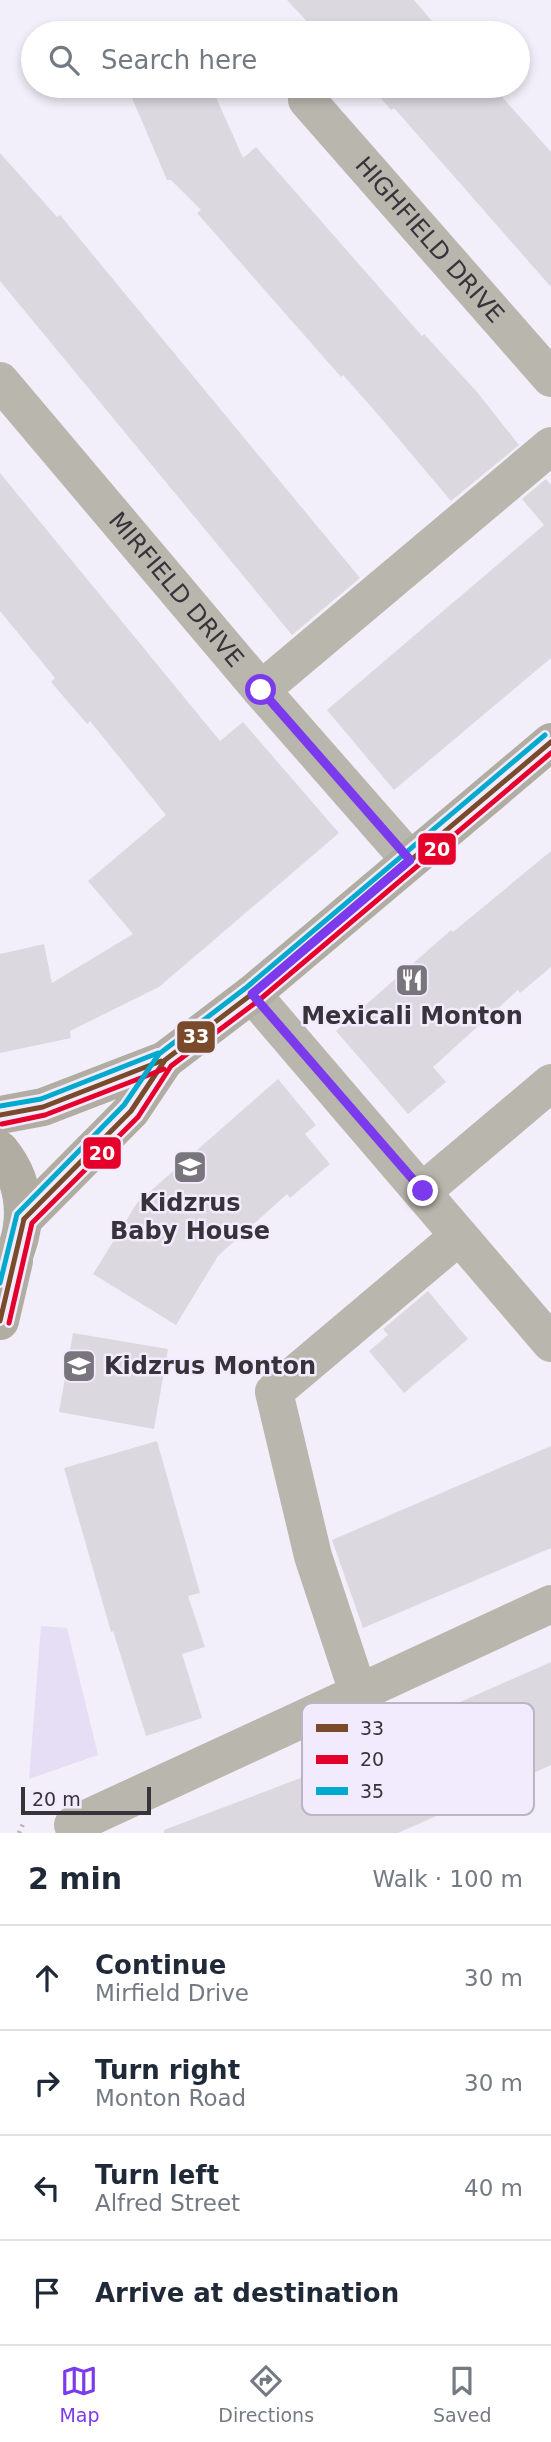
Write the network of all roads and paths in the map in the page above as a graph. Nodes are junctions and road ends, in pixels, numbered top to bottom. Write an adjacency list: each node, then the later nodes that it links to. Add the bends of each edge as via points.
1 (307, 100): 2 (street, HIGHFIELD DRIVE)
2 (551, 378)
3 (0, 381): 5 (street, MIRFIELD DRIVE)
4 (551, 446): 5 (street)
5 (261, 690): 7 (street, MIRFIELD DRIVE)
6 (551, 742): 7 (main road)
7 (410, 860): 8 (main road)
8 (252, 994): 9 (main road); 13 (street)
9 (165, 1060): 11 (main road, via 43,1107); 14 (main road, via 131,1111)
10 (551, 1083): 13 (street)
11 (0, 1115)
12 (0, 1150): 14 (main road, via 21,1189)
13 (423, 1191): 15 (street)
14 (24, 1219): 16 (main road)
15 (459, 1236): 18 (street); 20 (street, via 274,1392 313,1556)
16 (7, 1270): 17 (main road)
17 (0, 1321)
18 (551, 1343)
19 (551, 1604): 20 (street)
20 (358, 1692): 21 (street)
21 (334, 1703)
22 (302, 1718): 24 (street)
23 (23, 1824): 25 (path)
24 (73, 1825)
25 (19, 1833)

